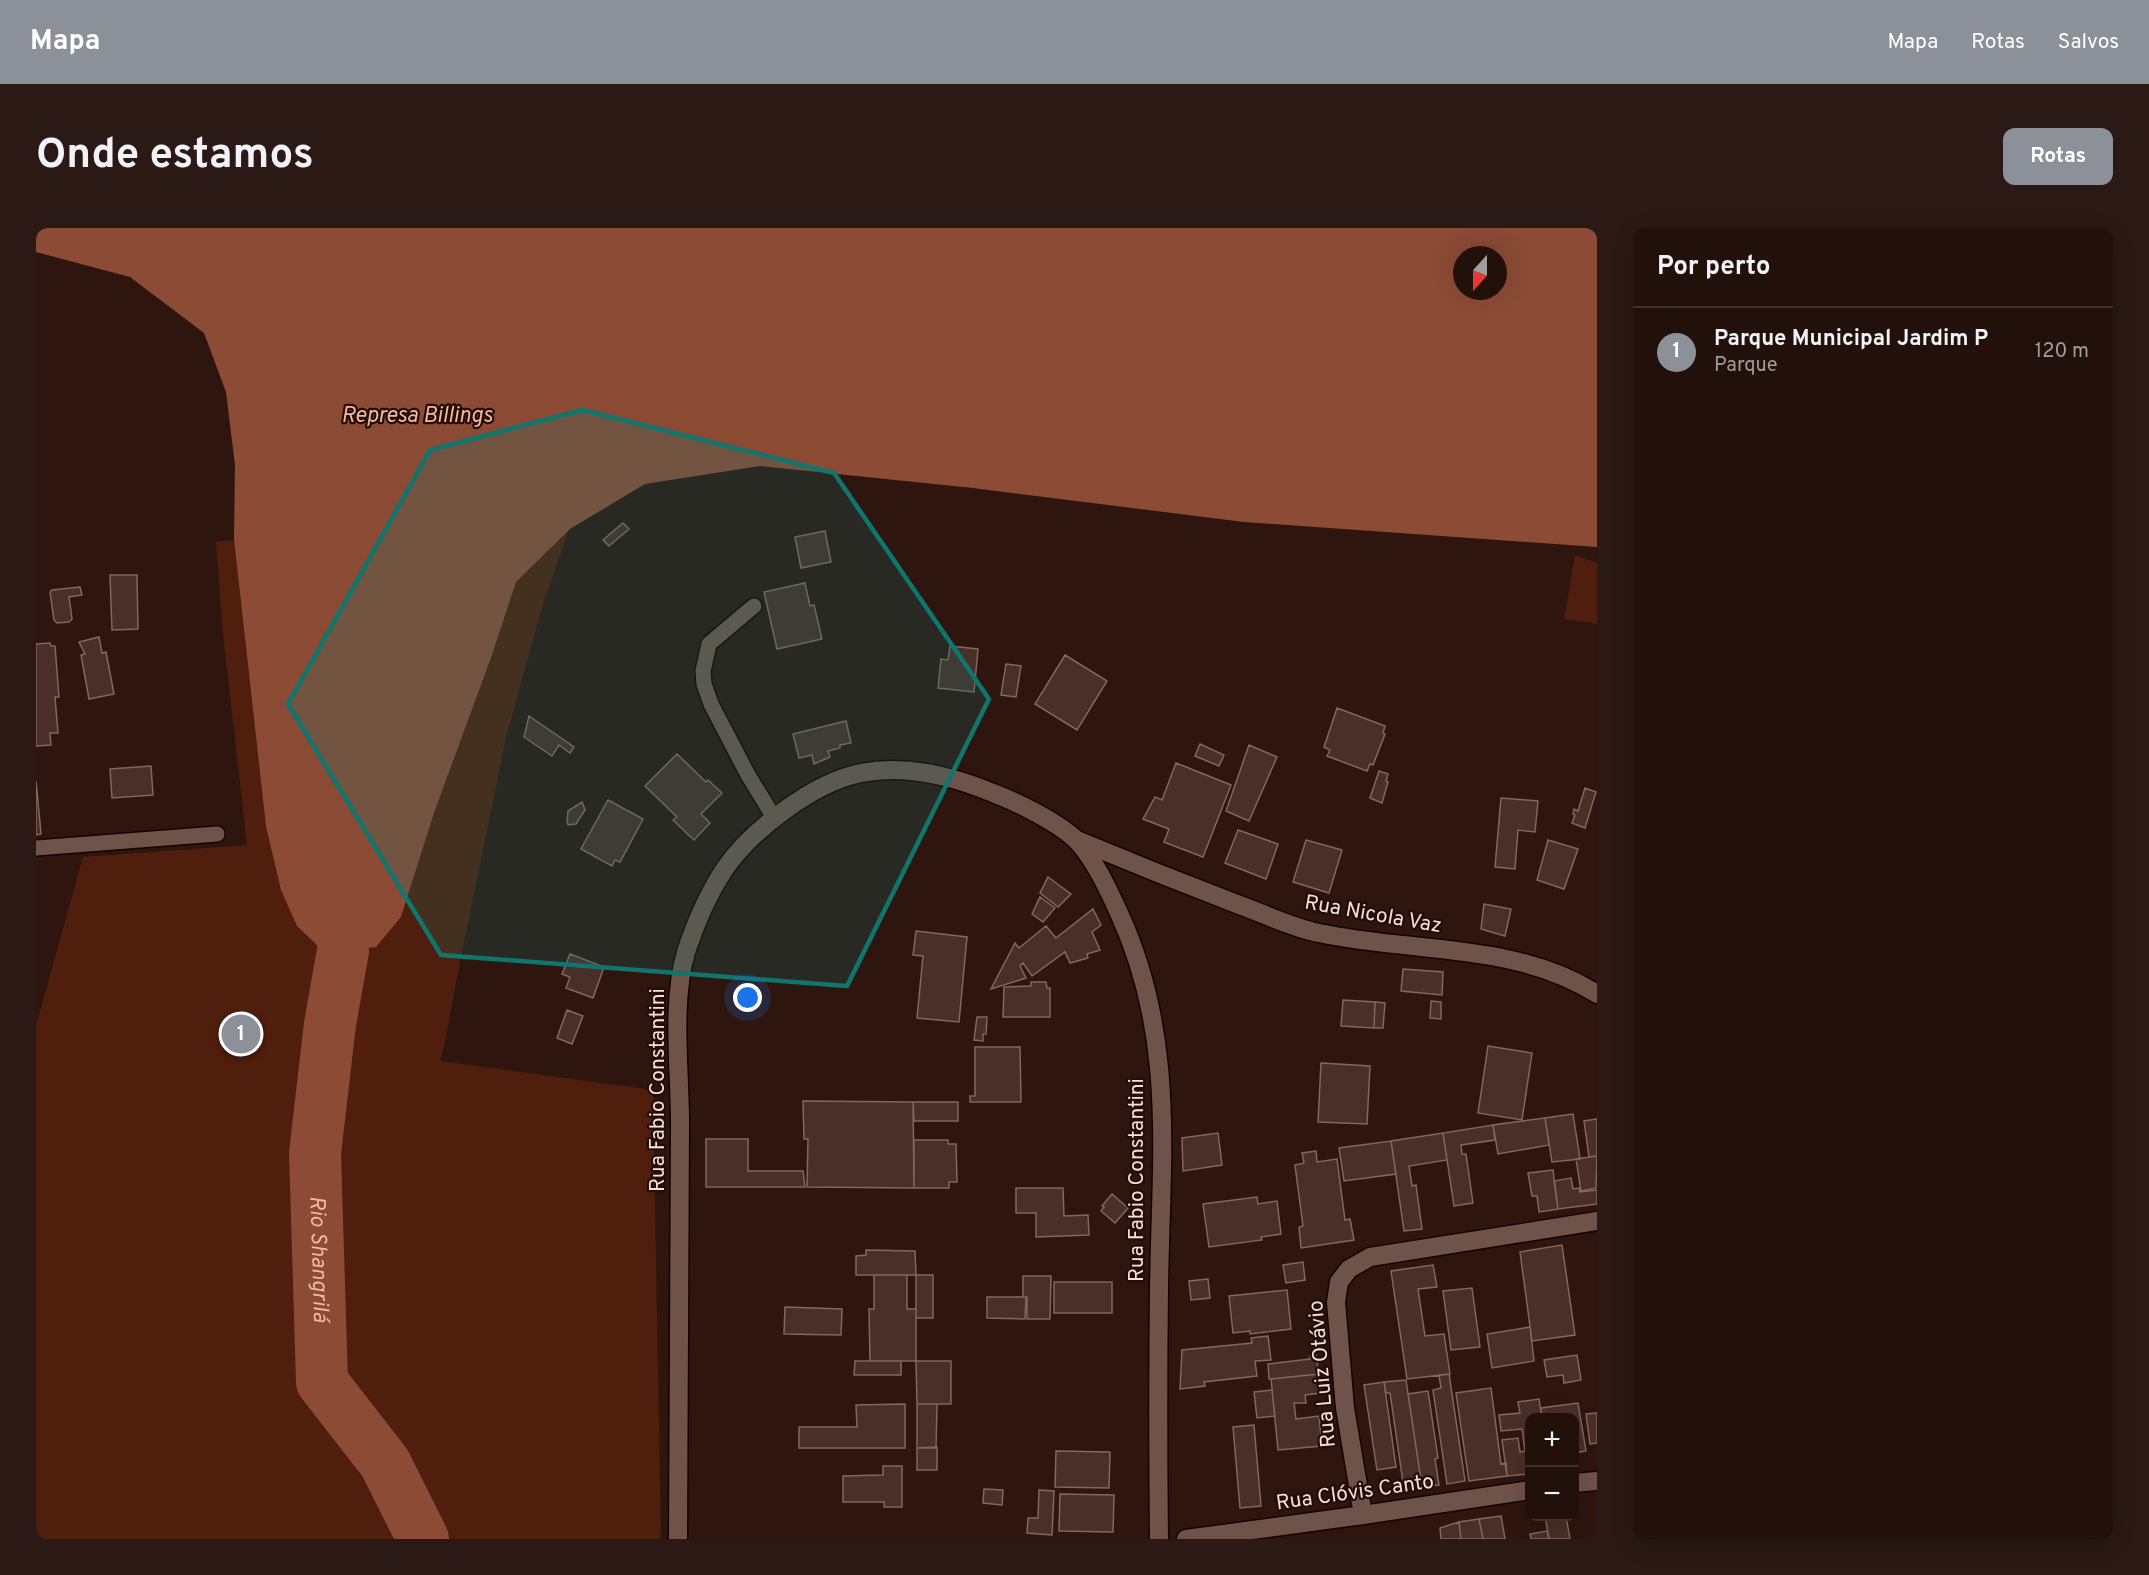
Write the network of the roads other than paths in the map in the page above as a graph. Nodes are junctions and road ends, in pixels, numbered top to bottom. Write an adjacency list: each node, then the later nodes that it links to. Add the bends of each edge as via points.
1 (754, 606): 2 (lane, via 709,644 703,678 711,704)
2 (775, 819): 4 (street, Rua Fabio Constantini, via 825,786 856,773 894,768 982,788 1042,816); 12 (street, Rua Fabio Constantini, via 754,835 724,870 686,953 678,992)
3 (217, 834): 5 (lane)
4 (1077, 840): 6 (street, Rua Nicola Vaz, via 1318,933 1491,956 1540,968); 13 (street, Rua Fabio Constantini, via 1106,884 1136,948 1155,1026 1163,1100 1157,1424)
5 (36, 848)
6 (1597, 994)
7 (1597, 1221): 11 (street, Rua Luiz Otávio, via 1370,1257 1349,1269 1339,1282 1336,1302 1344,1398)
8 (1597, 1481): 9 (street)
9 (1579, 1483)
10 (1525, 1491): 11 (street, Rua Clóvis Canto)
11 (1363, 1515): 14 (street, Rua Clóvis Canto)
12 (678, 1539)
13 (1160, 1539)
14 (1186, 1539)

